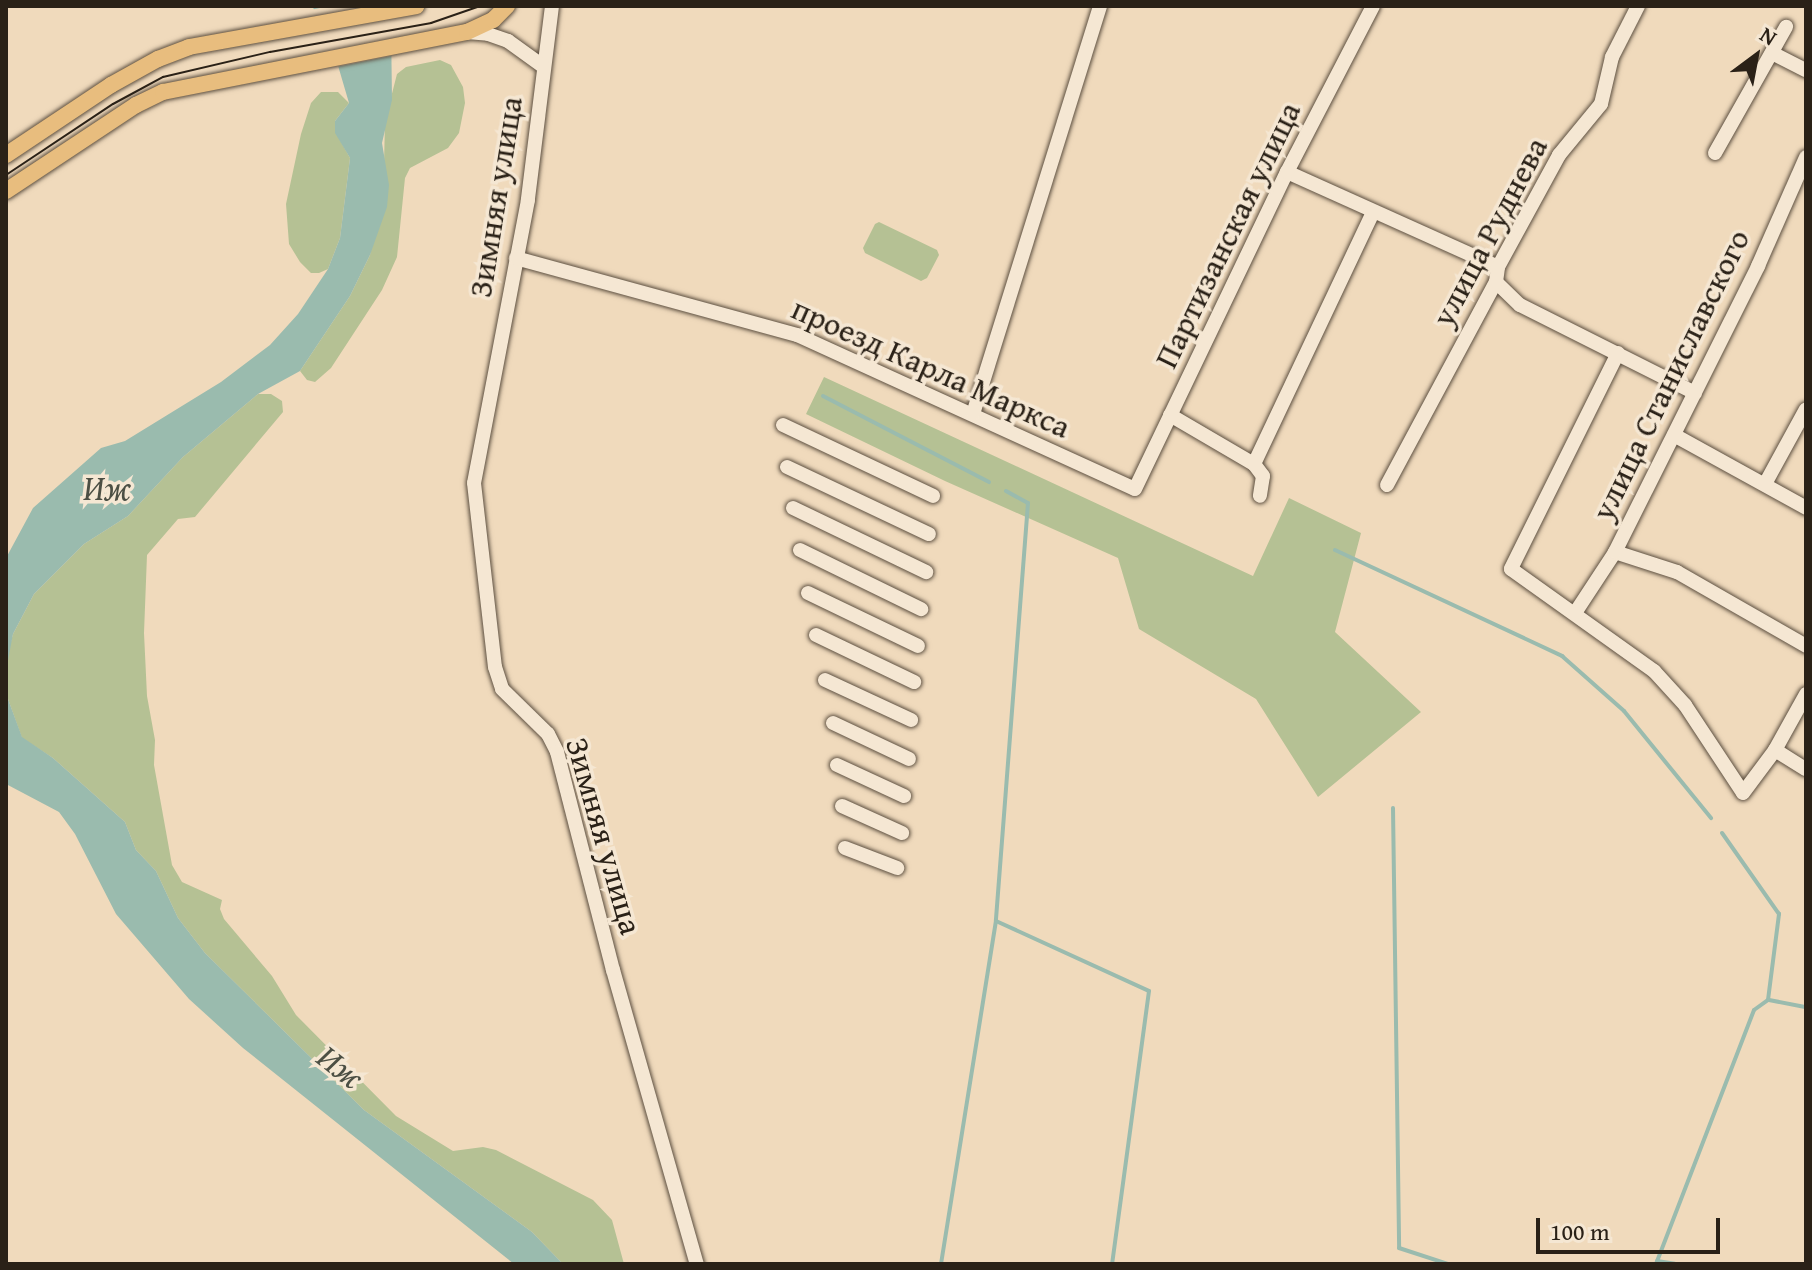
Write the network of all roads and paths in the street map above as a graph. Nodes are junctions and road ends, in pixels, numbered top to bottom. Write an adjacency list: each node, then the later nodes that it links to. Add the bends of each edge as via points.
1 (416, 6): 13 (main road, via 189,47 111,85)
2 (507, 6): 8 (main road, via 493,20)
3 (552, 6): 10 (street, Зимняя улица)
4 (1100, 6): 23 (street)
5 (1373, 6): 15 (street, Партизанская улица)
6 (1638, 6): 19 (street, улица Руднева, via 1612,57 1601,104 1559,155)
7 (1786, 27): 9 (street)
8 (467, 32): 10 (street, via 508,41); 16 (main road, via 163,92)
9 (1772, 53): 11 (street); 12 (street)
10 (544, 67): 18 (street, Зимняя улица)
11 (1806, 70)
12 (1715, 153)
13 (6, 155)
14 (1806, 157): 21 (street, улица Станиславского)
15 (1287, 172): 17 (street); 24 (street, Партизанская улица)
16 (6, 191)
17 (1373, 212): 19 (street); 27 (street)
18 (516, 258): 23 (street, проезд Карла Маркса, via 797,335); 60 (street, Зимняя улица, via 474,483 495,667 502,689 548,734 557,752)
19 (1497, 275): 20 (street, via 1520,305); 30 (street, улица Руднева)
20 (1618, 353): 21 (street); 42 (street, via 1511,569)
21 (1695, 393): 26 (street, улица Станиславского)
22 (1806, 409): 29 (street)
23 (973, 414): 31 (street, проезд Карла Маркса)
24 (1170, 415): 27 (street); 31 (street, Партизанская улица)
25 (783, 425): 32 (street)
26 (1674, 435): 29 (street); 38 (street, улица Станиславского)
27 (1254, 464): 33 (street, via 1263,476)
28 (787, 467): 36 (street)
29 (1765, 484): 35 (street)
30 (1387, 485)
31 (1135, 489)
32 (933, 496)
33 (1260, 496)
34 (793, 508): 39 (street)
35 (1806, 508)
36 (929, 534)
37 (800, 550): 41 (street)
38 (1615, 552): 42 (street, улица Станиславского); 45 (street, via 1677,572)
39 (926, 572)
40 (808, 593): 44 (street)
41 (921, 609)
42 (1575, 613): 51 (street, via 1641,659 1685,705 1743,793)
43 (816, 635): 47 (street)
44 (918, 646)
45 (1806, 646)
46 (825, 680): 49 (street)
47 (914, 682)
48 (1806, 694): 51 (street)
49 (911, 720)
50 (833, 723): 52 (street)
51 (1775, 750): 54 (street)
52 (909, 759)
53 (837, 765): 55 (street)
54 (1806, 769)
55 (904, 796)
56 (842, 806): 57 (street)
57 (902, 833)
58 (845, 848): 59 (street)
59 (897, 868)
60 (697, 1264)

